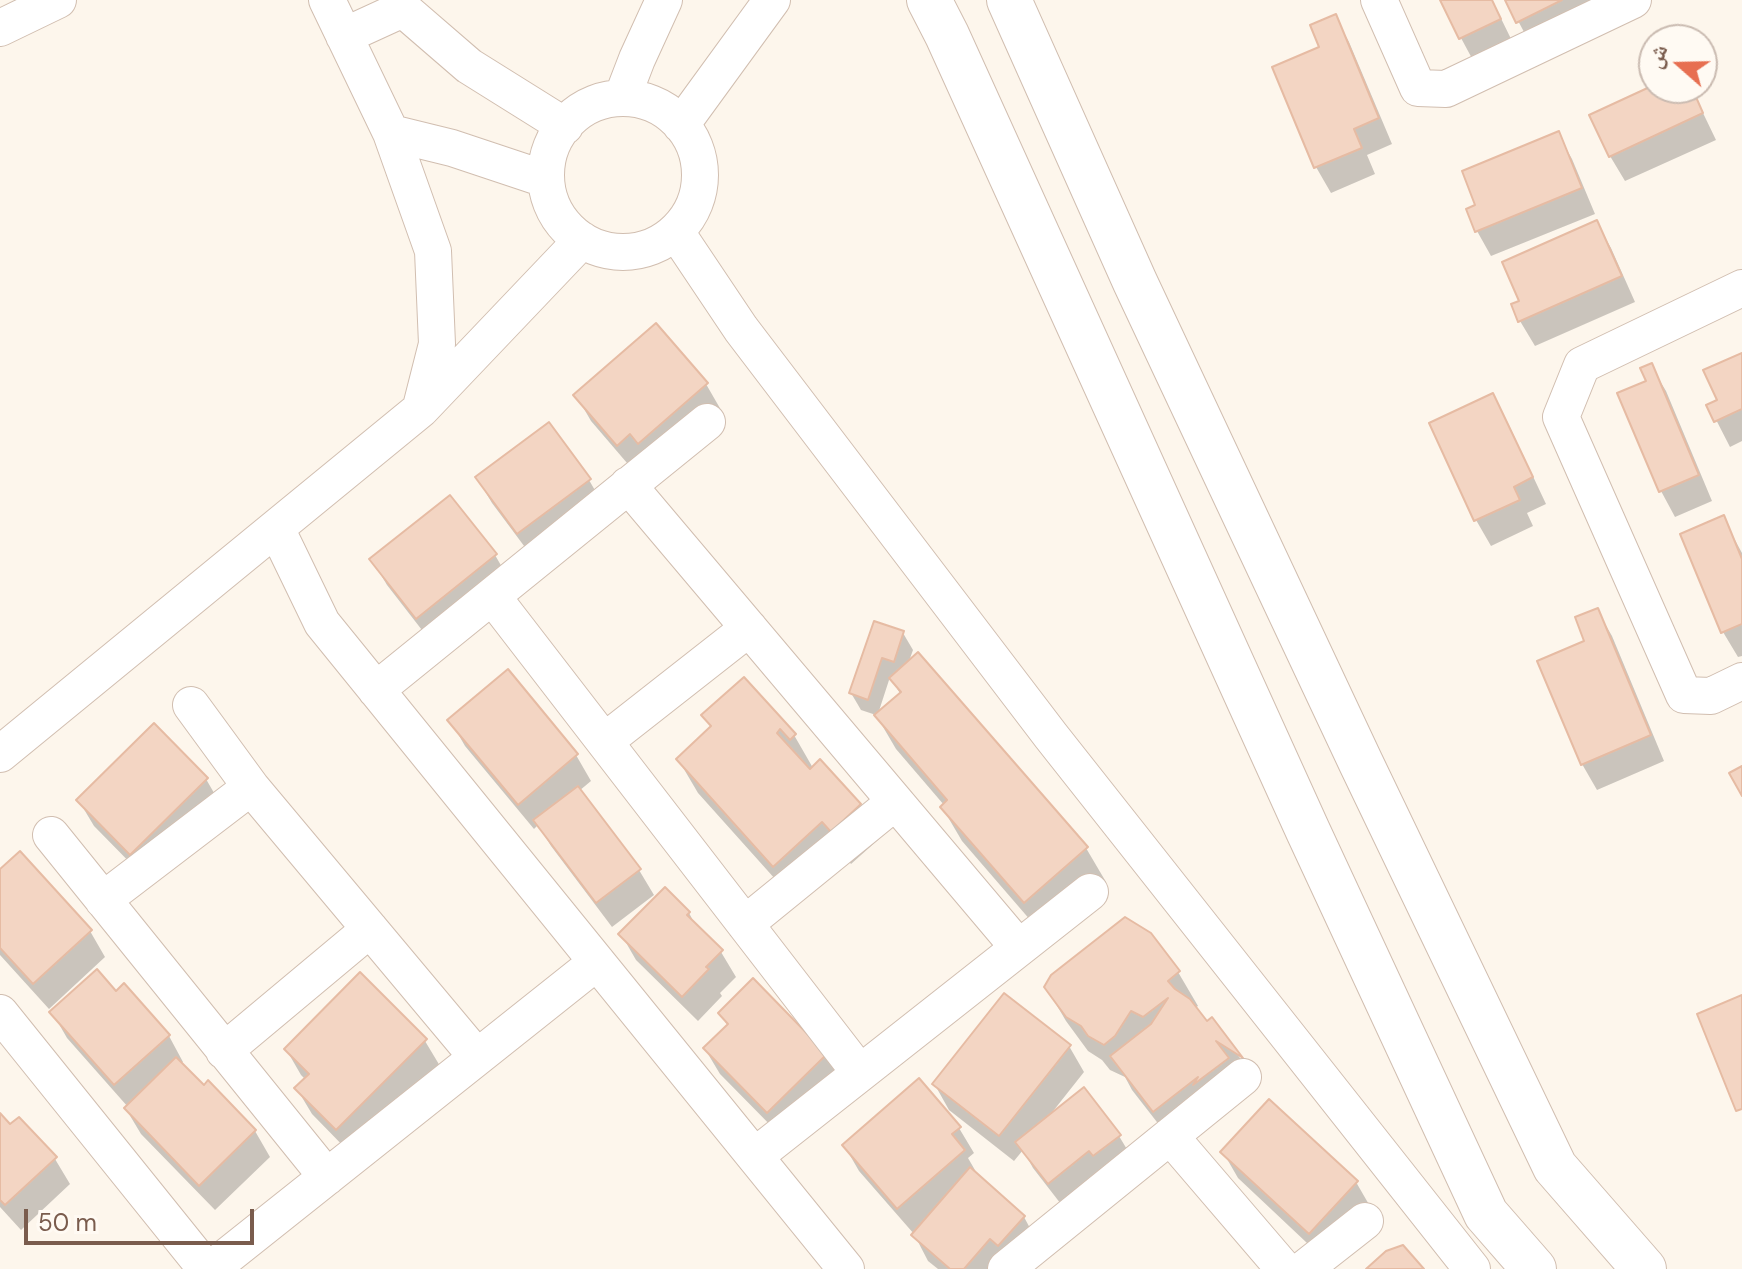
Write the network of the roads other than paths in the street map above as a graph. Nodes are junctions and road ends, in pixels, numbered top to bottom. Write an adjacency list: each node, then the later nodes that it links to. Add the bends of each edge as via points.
1 (58, 0): 10 (street)
2 (327, 0): 11 (street)
3 (664, 0): 12 (street)
4 (772, 0): 13 (street)
5 (929, 0): 55 (street, via 1486,1214)
6 (1009, 0): 56 (street, via 1135,282 1555,1167)
7 (1379, 0): 8 (street, via 1418,88 1446,89)
8 (1633, 0)
9 (401, 4): 11 (street); 14 (street, via 469,66)
10 (0, 28)
11 (344, 36): 15 (street)
12 (622, 98): 13 (street, via 652,103); 14 (street, via 588,106)
13 (681, 125): 17 (street, via 696,150 700,172 690,214)
14 (565, 126): 16 (street, via 548,157)
15 (391, 133): 16 (street); 20 (street, via 433,251 437,344)
16 (545, 179): 18 (street, via 560,220)
17 (676, 232): 18 (street, via 637,251 615,252); 54 (street, via 741,329 1042,724)
18 (582, 240): 20 (street)
19 (1742, 288): 26 (street, via 1582,365 1561,417 1684,695 1711,696)
20 (421, 409): 23 (street)
21 (707, 422): 22 (street)
22 (628, 485): 24 (street); 25 (street)
23 (276, 528): 27 (street, via 322,623); 30 (street)
24 (492, 596): 27 (street); 29 (street)
25 (749, 628): 29 (street); 32 (street)
26 (1742, 681)
27 (376, 690): 39 (street)
28 (191, 705): 31 (street)
29 (605, 741): 36 (street)
30 (0, 754)
31 (251, 787): 35 (street); 37 (street)
32 (895, 802): 36 (street); 38 (street)
33 (51, 835): 35 (street)
34 (1090, 892): 38 (street)
35 (103, 900): 41 (street)
36 (745, 924): 43 (street)
37 (370, 929): 41 (street); 42 (street)
38 (1019, 948): 43 (street)
39 (597, 962): 42 (street); 46 (street)
40 (0, 1013): 50 (street)
41 (224, 1051): 47 (street)
42 (477, 1057): 47 (street)
43 (860, 1073): 46 (street)
44 (1243, 1077): 45 (street)
45 (1170, 1136): 49 (street); 52 (street)
46 (755, 1156): 51 (street)
47 (327, 1177): 50 (street)
48 (1365, 1221): 53 (street)
49 (1025, 1263)
50 (209, 1269)
51 (846, 1269)
52 (1284, 1269)
53 (1304, 1269)
54 (1472, 1269)
55 (1534, 1269)
56 (1644, 1269)

